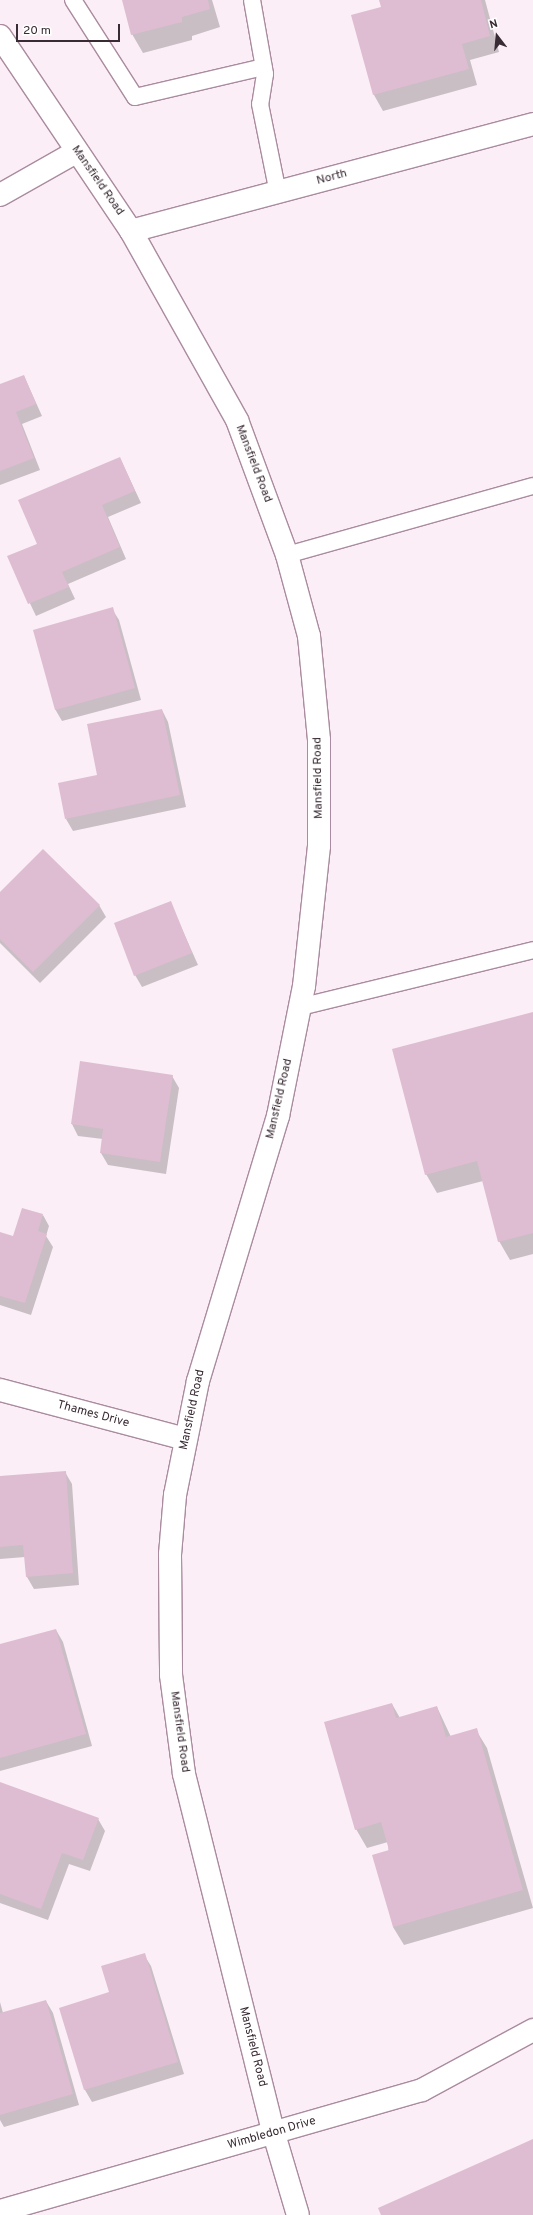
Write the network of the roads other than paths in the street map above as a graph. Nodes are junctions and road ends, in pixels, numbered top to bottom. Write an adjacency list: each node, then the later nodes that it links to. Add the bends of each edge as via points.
1 (73, 0): 4 (lane, via 135,96)
2 (252, 0): 4 (lane)
3 (0, 36): 6 (street, Mansfield Road)
4 (264, 68): 7 (lane, via 260,104)
5 (533, 124): 7 (street, North)
6 (76, 152): 8 (street); 9 (street, Mansfield Road)
7 (278, 193): 9 (street, North)
8 (0, 195)
9 (131, 231): 11 (street, Mansfield Road, via 237,420)
10 (533, 486): 11 (lane)
11 (288, 555): 13 (street, Mansfield Road, via 309,636 319,740 319,846)
12 (533, 950): 13 (lane)
13 (300, 1007): 15 (street, Mansfield Road, via 278,1116 198,1381)
14 (0, 1390): 15 (street, Thames Drive)
15 (186, 1440): 17 (street, Mansfield Road, via 175,1495 170,1554 171,1675 186,1781)
16 (533, 2030): 17 (street, Wimbledon Drive, via 422,2090)
17 (274, 2134): 18 (street, Wimbledon Drive); 19 (street, Mansfield Road)
18 (0, 2211)
19 (298, 2215)

